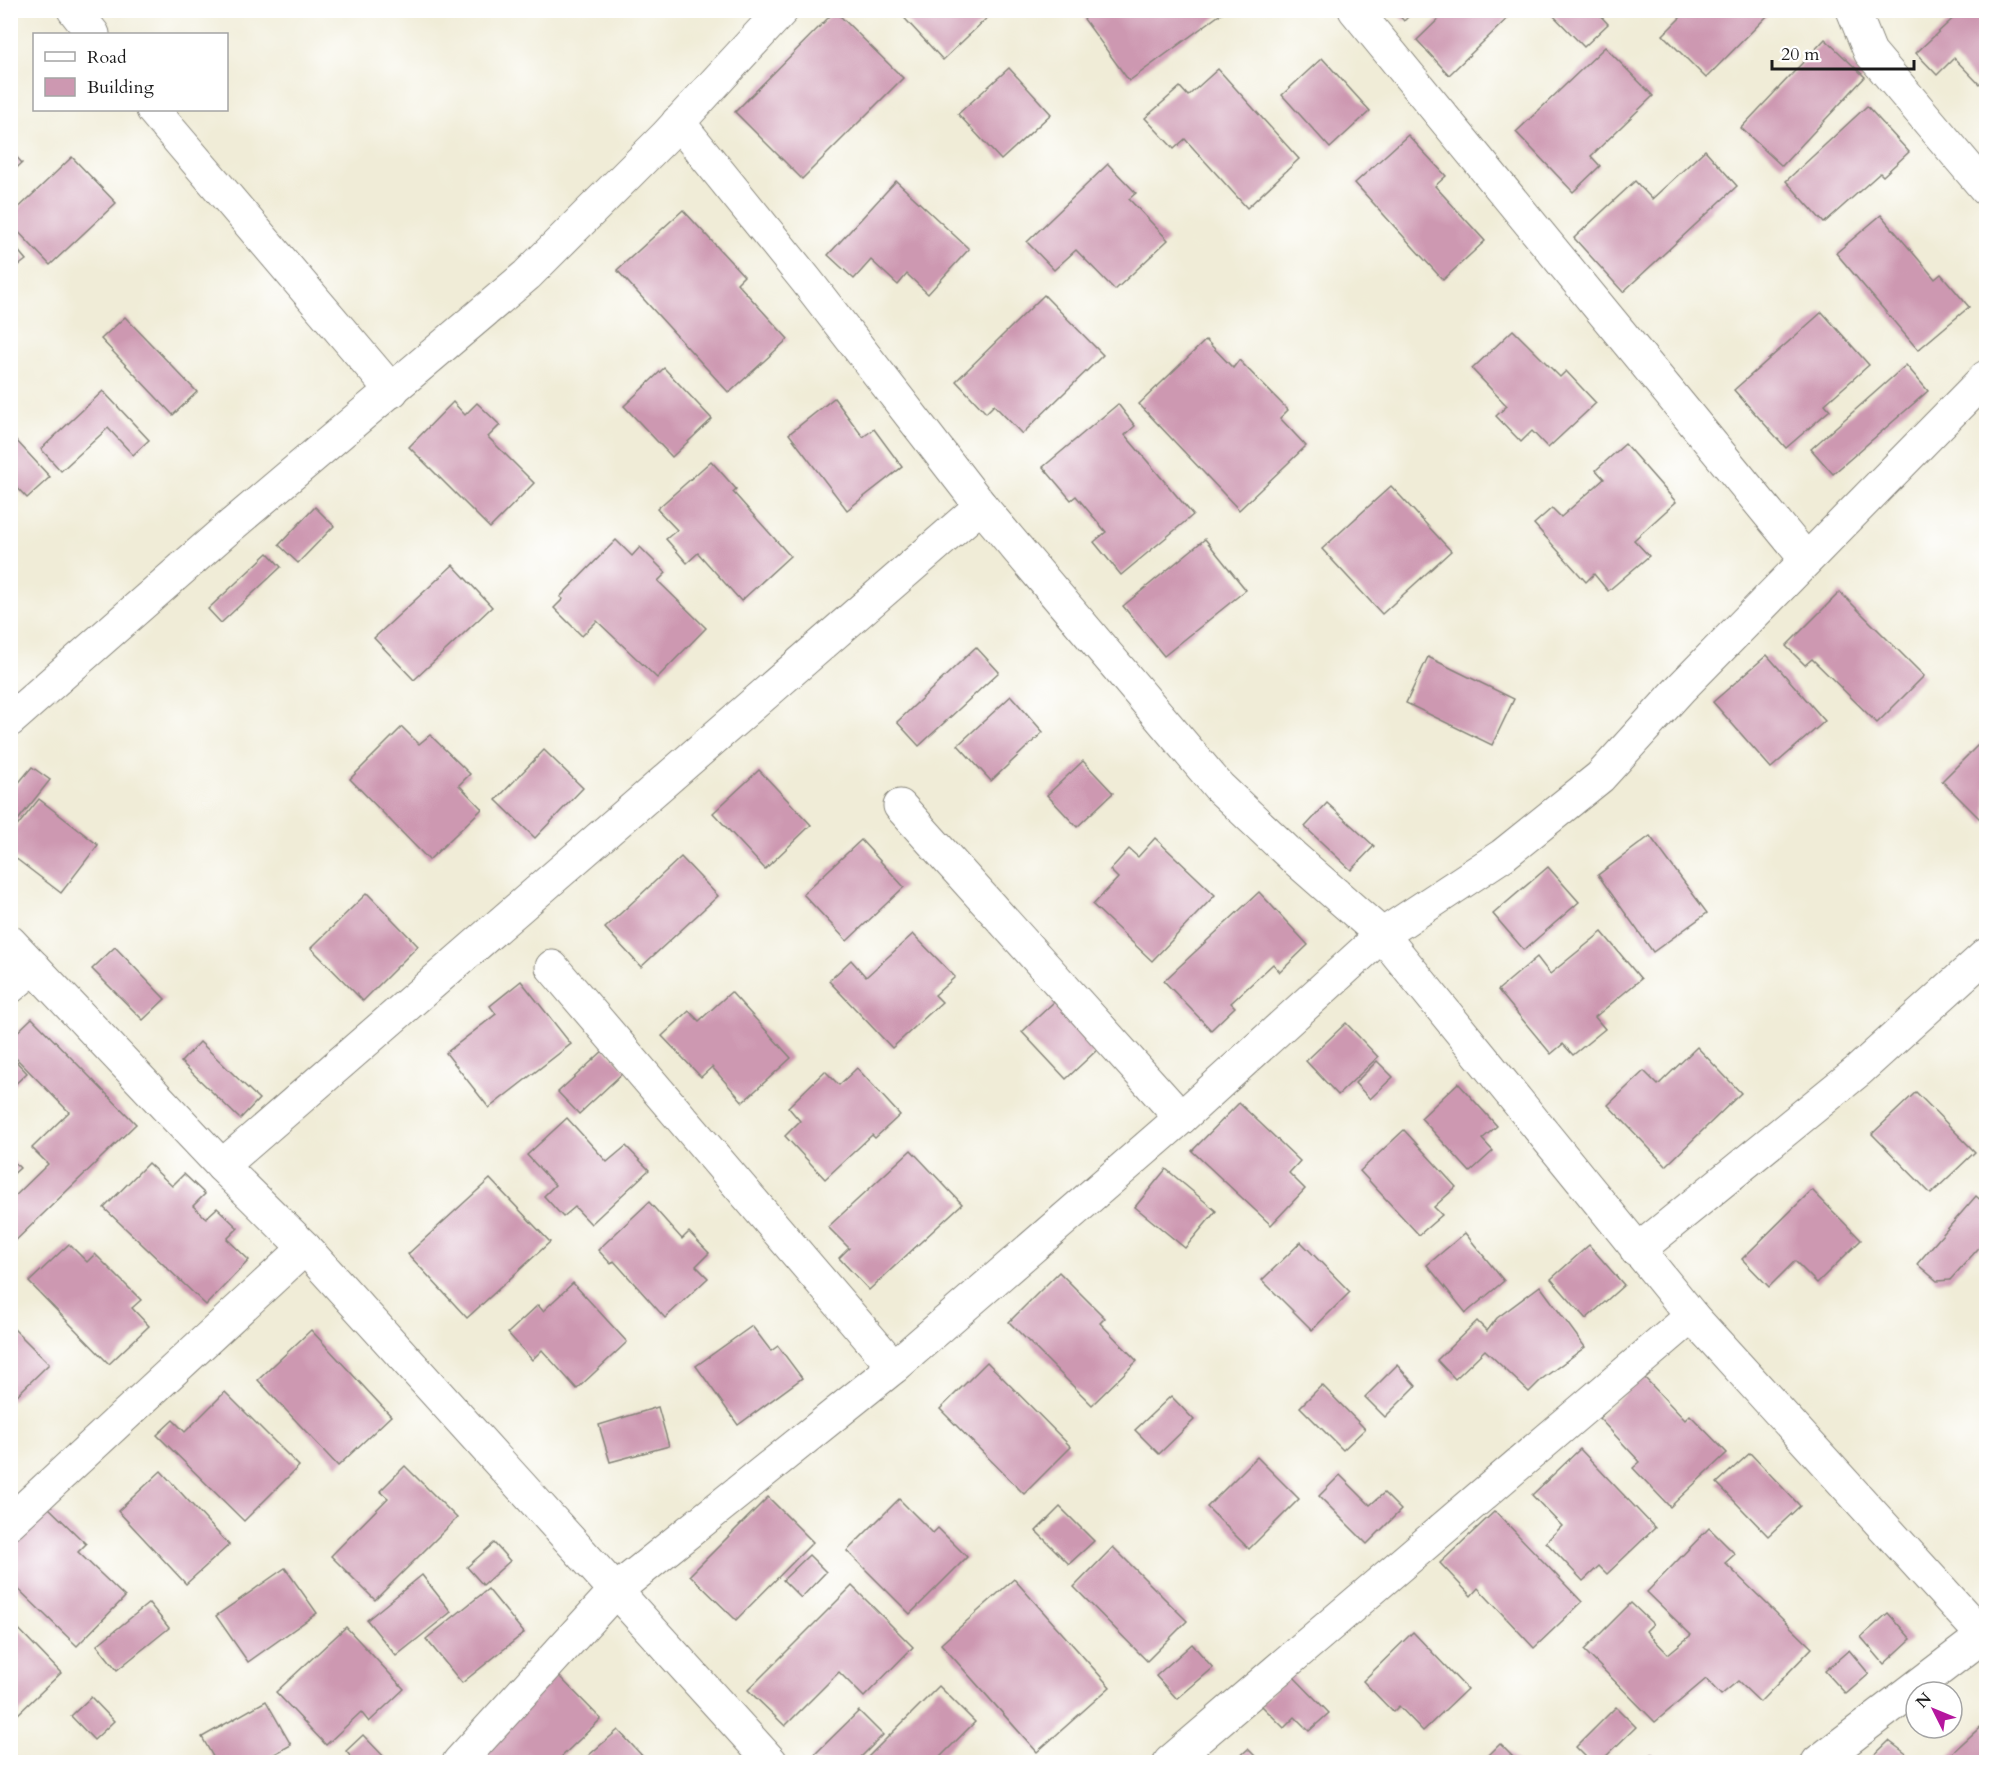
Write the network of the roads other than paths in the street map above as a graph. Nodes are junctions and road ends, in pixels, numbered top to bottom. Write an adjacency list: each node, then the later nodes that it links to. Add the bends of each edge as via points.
1 (74, 10): 5 (street)
2 (782, 10): 7 (street)
3 (1355, 10): 12 (street)
4 (1853, 10): 8 (street, via 1870,52)
5 (92, 33)
6 (154, 111): 10 (street)
7 (678, 122): 10 (street, via 527,275); 11 (street)
8 (1986, 189)
9 (1986, 377): 12 (street)
10 (392, 392): 13 (street, via 217,538)
11 (981, 506): 15 (street, via 1220,787); 21 (street)
12 (1806, 559): 15 (street, via 1600,777 1503,855)
13 (10, 720)
14 (900, 806): 20 (street)
15 (1382, 935): 20 (street); 23 (street)
16 (10, 942): 19 (street)
17 (1986, 955): 23 (street, via 1858,1071)
18 (552, 967): 25 (street)
19 (22, 977): 21 (street)
20 (1181, 1118): 25 (street)
21 (222, 1166): 22 (street)
22 (305, 1248): 26 (street); 27 (street)
23 (1637, 1251): 24 (street)
24 (1692, 1316): 28 (street); 31 (street)
25 (894, 1367): 27 (street)
26 (10, 1522)
27 (615, 1592): 29 (street); 30 (street)
28 (1985, 1638): 32 (street)
29 (459, 1762)
30 (771, 1762)
31 (1170, 1762)
32 (1818, 1762)

